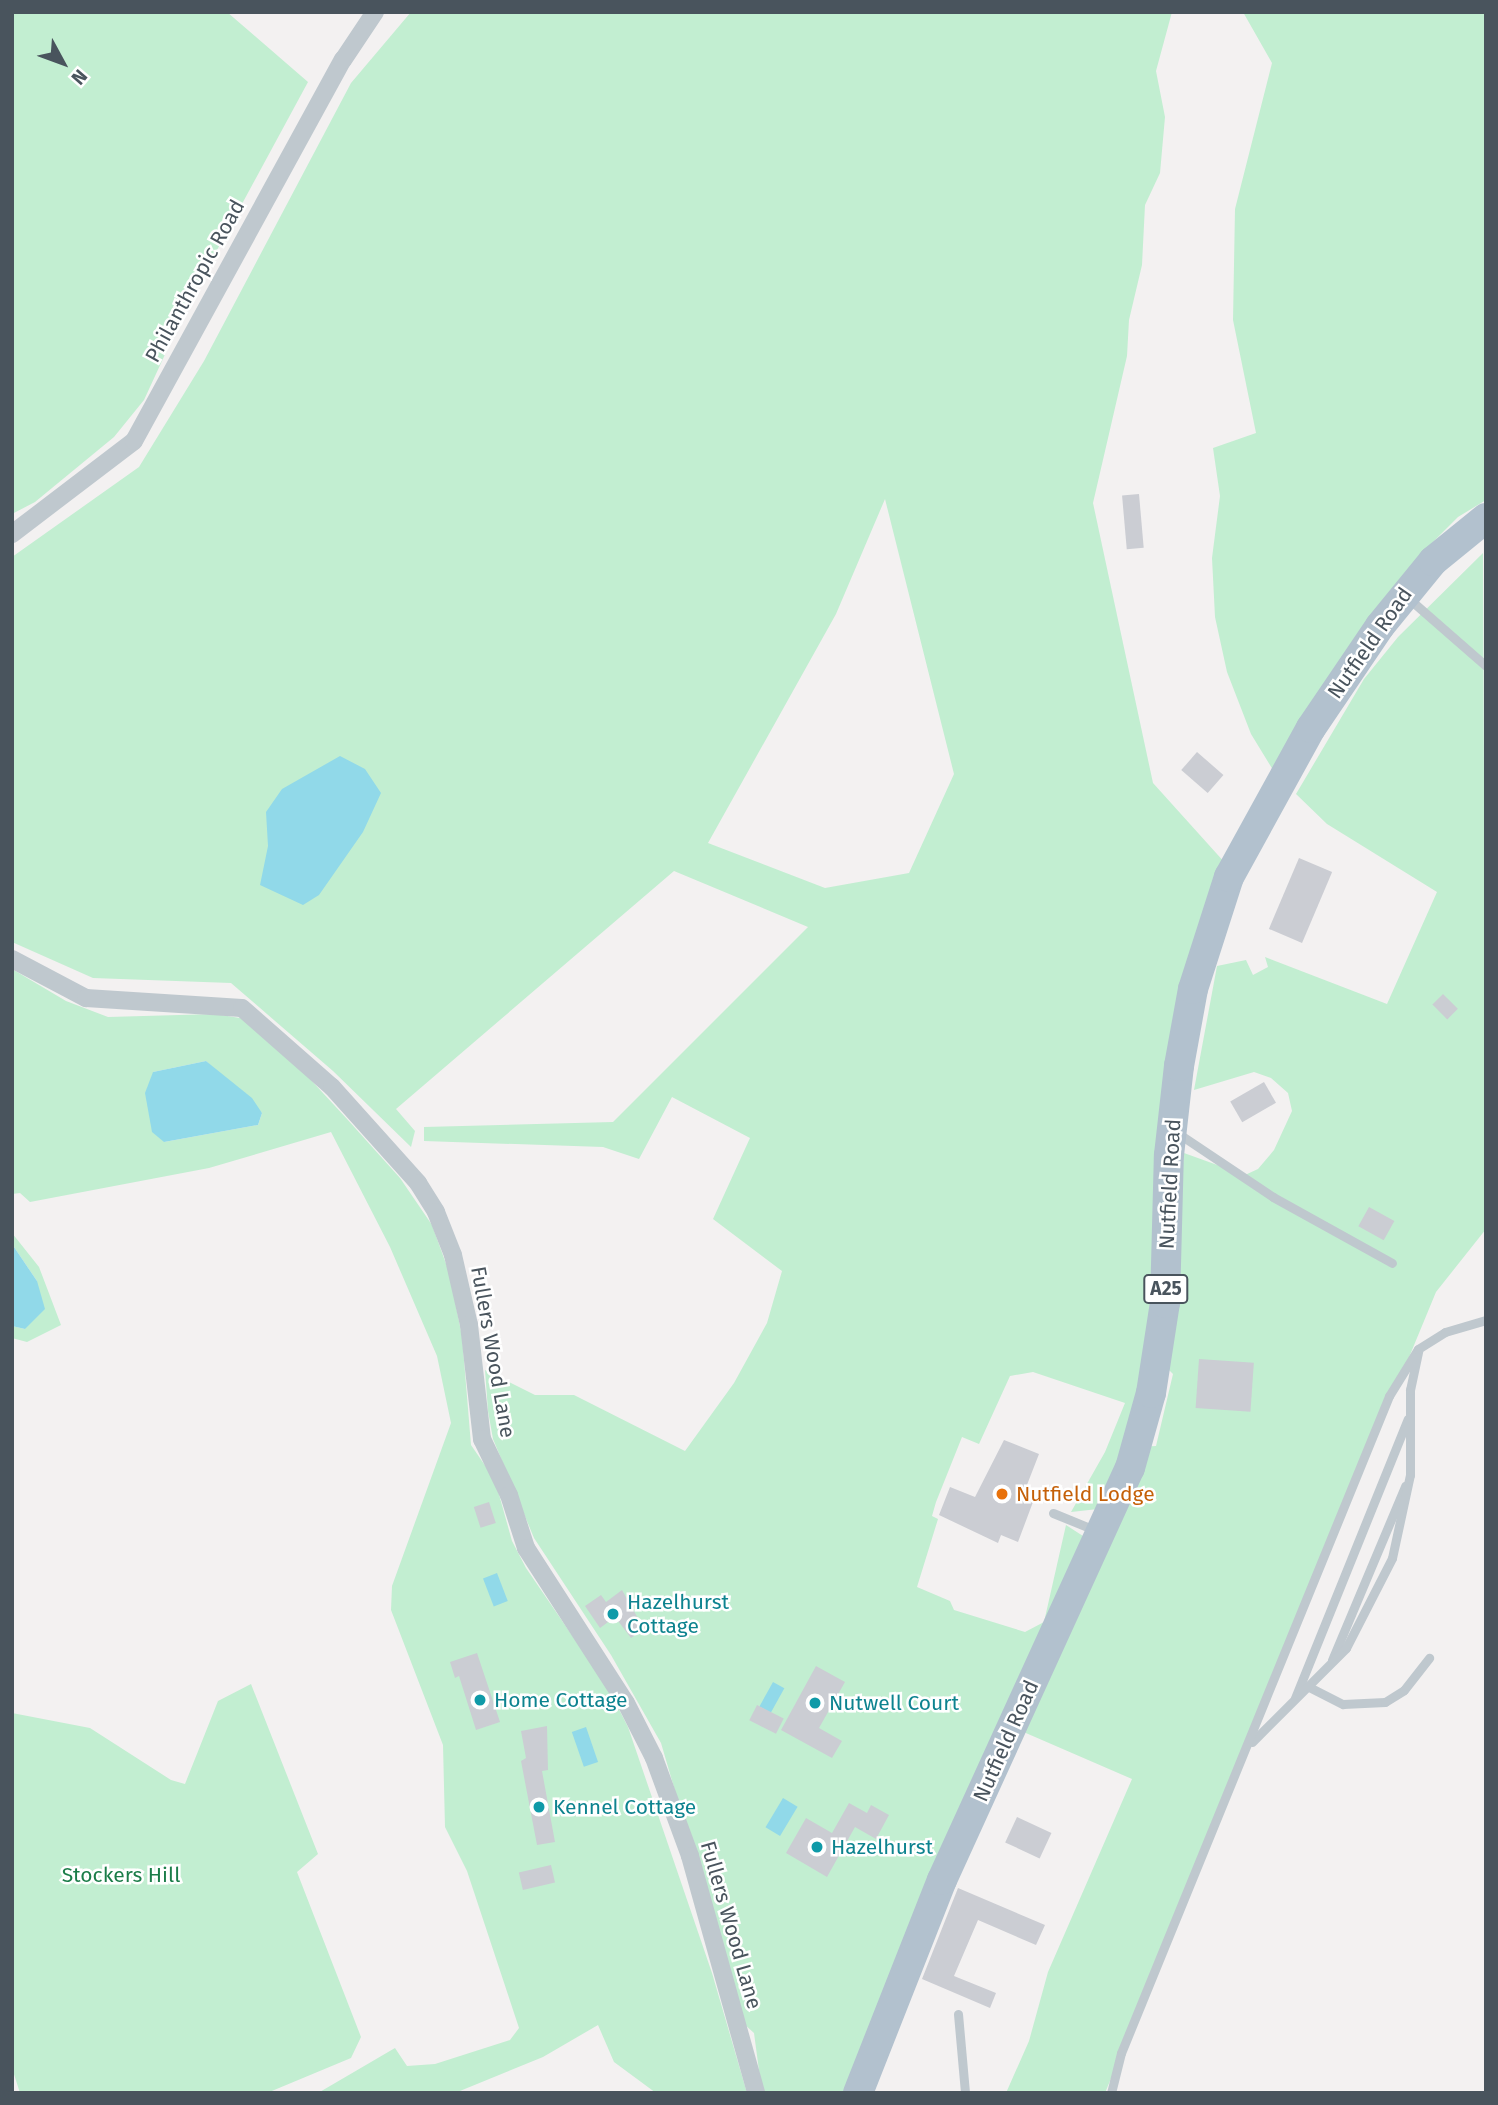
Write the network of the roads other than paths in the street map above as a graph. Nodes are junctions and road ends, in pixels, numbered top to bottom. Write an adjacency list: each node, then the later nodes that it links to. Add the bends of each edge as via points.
1 (375, 12): 3 (street, Philanthropic Road, via 343,60 134,441)
2 (1486, 518): 4 (main road, Nutfield Road / A25, via 1457,538)
3 (12, 534)
4 (1404, 594): 5 (lane); 7 (main road, Nutfield Road / A25, via 1311,729 1229,877 1193,989)
5 (1486, 666)
6 (12, 959): 21 (street, Fullers Wood Lane, via 86,998 242,1008 332,1087 418,1183 436,1212 453,1255 469,1325 482,1439 509,1495 526,1548 626,1703 654,1758 690,1856)
7 (1172, 1129): 8 (lane, via 1273,1196); 14 (main road, Nutfield Road / A25, via 1166,1303 1158,1358 1130,1468)
8 (1392, 1263)
9 (1486, 1320): 10 (lane, via 1445,1332)
10 (1418, 1349): 11 (lane); 19 (lane, via 1389,1396)
11 (1410, 1414): 12 (lane); 18 (lane)
12 (1410, 1475): 16 (lane); 16 (lane, via 1392,1558 1359,1627)
13 (1053, 1513): 14 (lane)
14 (1099, 1532): 22 (main road, Nutfield Road / A25, via 942,1880)
15 (1429, 1658): 17 (lane, via 1404,1690 1385,1702 1343,1704)
16 (1329, 1667): 17 (lane)
17 (1309, 1687): 18 (lane)
18 (1293, 1702): 19 (lane)
19 (1246, 1750): 24 (lane, via 1121,2053)
20 (958, 2014): 23 (lane)
21 (757, 2093)
22 (858, 2093)
23 (965, 2093)
24 (1111, 2093)

